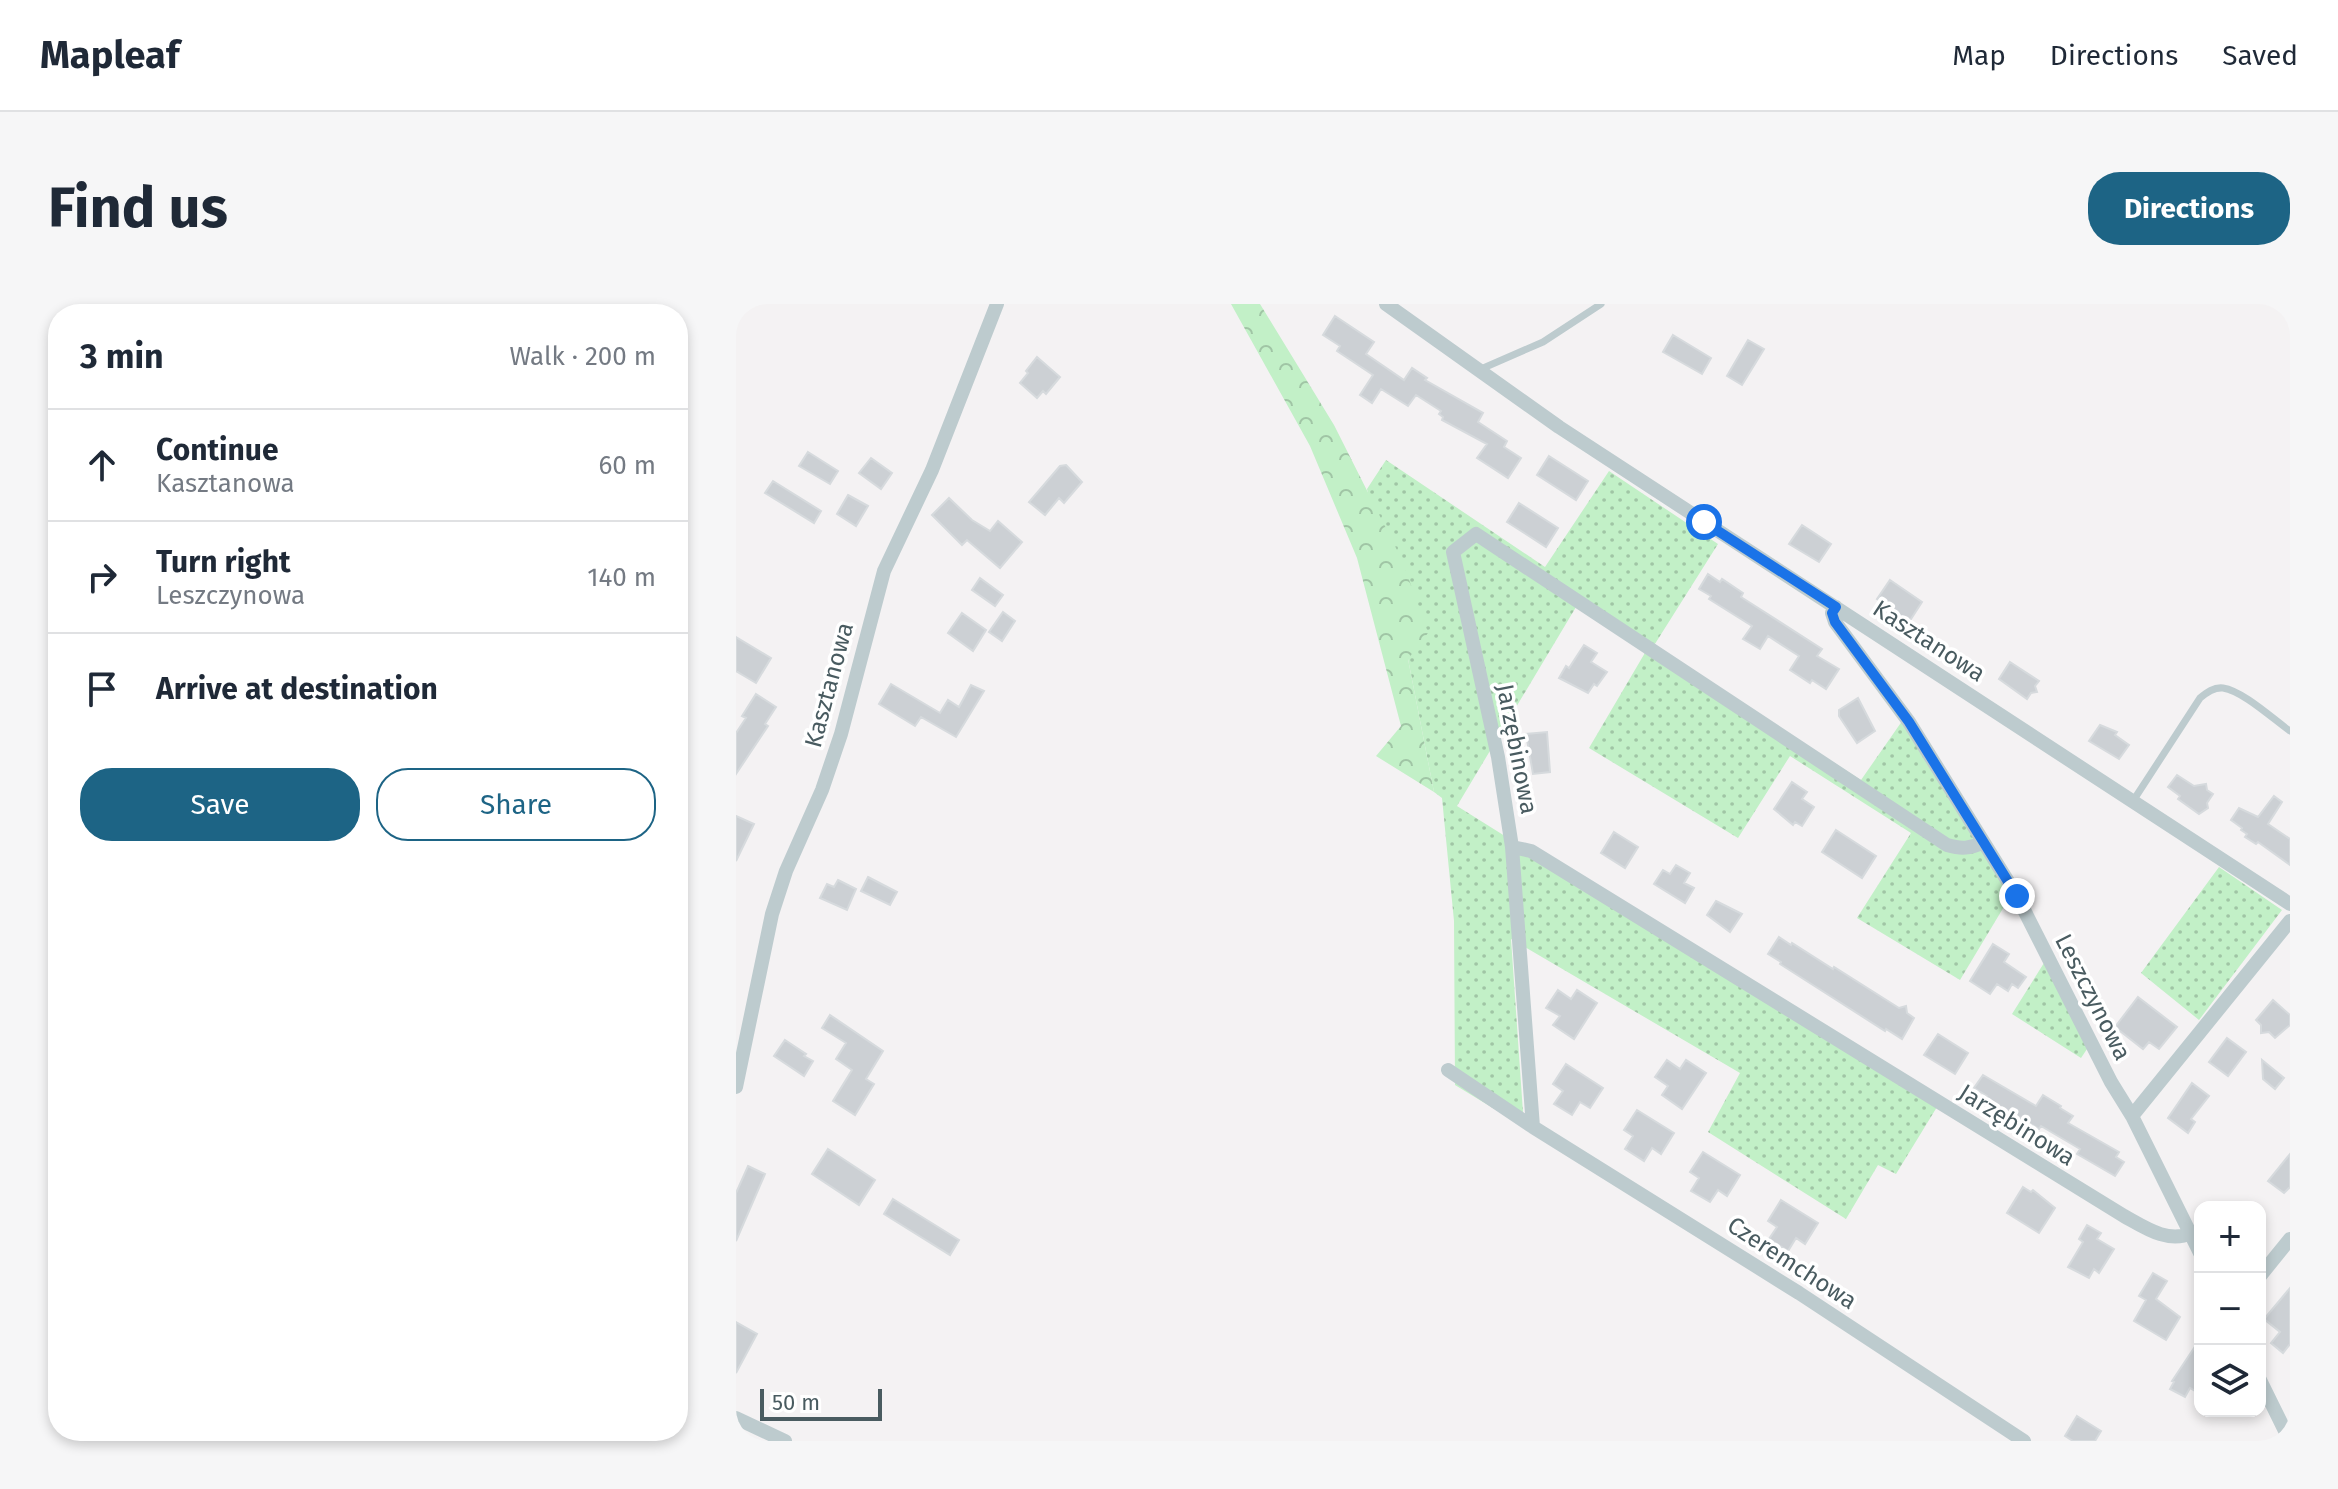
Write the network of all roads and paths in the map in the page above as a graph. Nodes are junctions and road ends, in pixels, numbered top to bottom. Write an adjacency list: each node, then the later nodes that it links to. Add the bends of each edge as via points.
1 (997, 304): 13 (street, Kasztanowa, via 932,470 881,581 841,734 772,914)
2 (1386, 304): 4 (street, Kasztanowa)
3 (1601, 304): 4 (lane, via 1543,342)
4 (1479, 371): 5 (street, Kasztanowa)
5 (1836, 607): 7 (street, Kasztanowa); 8 (street, Leszczynowa, via 1835,622 1909,722)
6 (2290, 731): 7 (lane, via 2235,692 2209,690)
7 (2133, 801): 10 (street, Kasztanowa)
8 (1983, 842): 9 (street, Jarzębinowa, via 1973,847 1947,845 1476,534 1453,552); 14 (street, Leszczynowa, via 2017,896)
9 (1512, 847): 15 (street); 16 (street, Jarzębinowa, via 1531,851 2124,1216 2171,1237)
10 (2290, 904)
11 (2290, 921): 14 (street)
12 (1448, 1070): 15 (street, Czeremchowa)
13 (736, 1087)
14 (2132, 1116): 16 (street, Leszczynowa)
15 (1533, 1127): 23 (street, Czeremchowa)
16 (2191, 1233): 18 (street, Leszczynowa)
17 (2290, 1239): 19 (street)
18 (2194, 1240)
19 (2262, 1273)
20 (2266, 1392): 24 (street)
21 (736, 1418): 22 (street)
22 (785, 1441)
23 (2024, 1441)
24 (2290, 1441)

